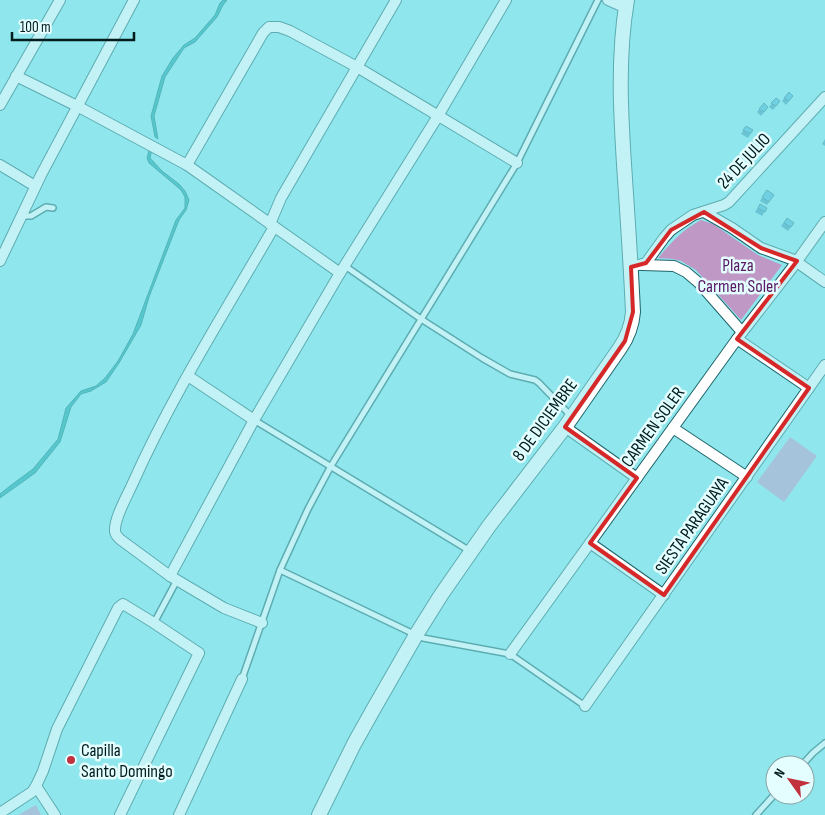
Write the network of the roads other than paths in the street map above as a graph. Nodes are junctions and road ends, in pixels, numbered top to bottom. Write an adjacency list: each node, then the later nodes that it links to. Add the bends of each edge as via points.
1 (60, 0): 9 (street)
2 (134, 0): 12 (street)
3 (396, 0): 8 (street)
4 (506, 0): 13 (street)
5 (598, 0): 14 (lane)
6 (608, 0): 7 (street)
7 (626, 4): 25 (street, 8 DE DICIEMBRE, via 621,95)
8 (357, 67): 13 (street); 16 (street, via 290,31 269,27); 22 (street, via 281,198)
9 (16, 76): 11 (street); 12 (street)
10 (825, 97): 19 (street, 24 DE JULIO, via 729,202)
11 (0, 104)
12 (77, 106): 16 (street); 17 (street)
13 (438, 116): 14 (street); 26 (street)
14 (517, 163): 28 (lane)
15 (0, 165): 17 (street)
16 (187, 165): 22 (street)
17 (35, 186): 20 (street)
18 (53, 208): 20 (lane, via 46,207 32,216)
19 (704, 212): 24 (street, via 761,248); 25 (street, 24 DE JULIO, via 693,215 671,230 649,260)
20 (21, 216): 23 (street)
21 (825, 222): 24 (street, CARMEN SOLER)
22 (272, 226): 26 (street); 31 (street)
23 (0, 261)
24 (797, 261): 27 (street); 29 (street, CARMEN SOLER)
25 (637, 266): 29 (street, via 674,266 686,272); 34 (street, 8 DE DICIEMBRE, via 632,322 625,341)
26 (342, 270): 28 (lane); 33 (street)
27 (825, 282)
28 (421, 318): 34 (lane, via 510,374 540,383); 36 (lane)
29 (739, 336): 32 (street); 35 (street, CARMEN SOLER)
30 (825, 365): 32 (street, SIESTA PARAGUAYA)
31 (188, 376): 33 (street); 42 (street, via 141,465 114,530 121,540)
32 (809, 388): 37 (street, SIESTA PARAGUAYA)
33 (254, 420): 36 (lane); 42 (street)
34 (568, 422): 38 (street); 40 (street, 8 DE DICIEMBRE)
35 (673, 428): 37 (street); 38 (street, CARMEN SOLER)
36 (331, 466): 40 (lane); 41 (lane)
37 (747, 477): 43 (street, SIESTA PARAGUAYA)
38 (637, 478): 39 (street, CARMEN SOLER)
39 (590, 543): 43 (street); 47 (street, CARMEN SOLER)
40 (470, 551): 46 (street, 8 DE DICIEMBRE)
41 (280, 570): 45 (lane); 46 (lane)
42 (174, 578): 44 (lane); 45 (street, via 224,608)
43 (664, 595): 49 (street, SIESTA PARAGUAYA)
44 (154, 622): 52 (street, via 123,604 118,608 57,729); 55 (street, via 199,653)
45 (262, 623): 48 (lane)
46 (416, 635): 47 (lane); 58 (street, 8 DE DICIEMBRE, via 354,744)
47 (510, 654): 49 (lane)
48 (242, 679): 57 (street)
49 (585, 706)
50 (825, 743): 51 (lane)
51 (811, 755)
52 (36, 786): 54 (street); 56 (street)
53 (765, 805): 59 (lane)
54 (0, 813)
55 (122, 814)
56 (55, 815)
57 (180, 815)
58 (320, 815)
59 (756, 815)

